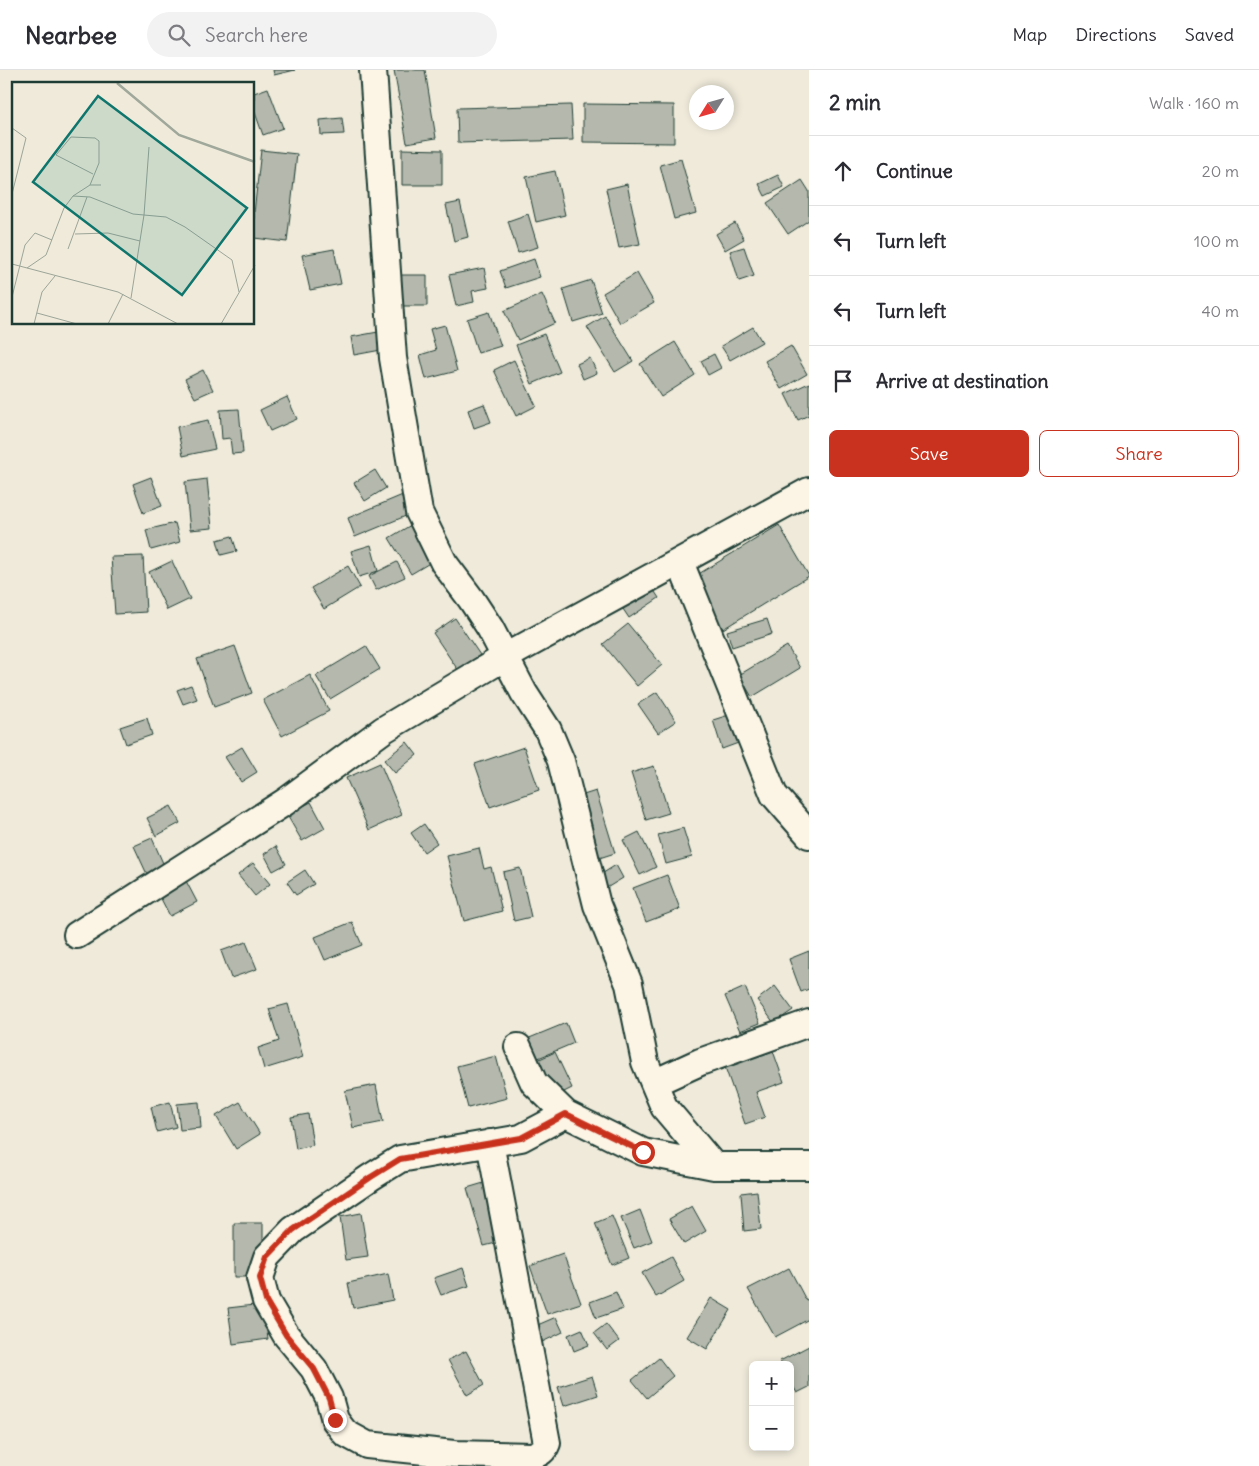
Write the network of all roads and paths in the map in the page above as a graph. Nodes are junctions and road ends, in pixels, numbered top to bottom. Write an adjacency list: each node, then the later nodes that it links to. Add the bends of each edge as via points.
1 (373, 70): 4 (street, via 393,358 419,512 444,563 471,598)
2 (809, 491): 3 (street)
3 (680, 562): 4 (street); 5 (street, via 774,795)
4 (504, 657): 6 (street, via 383,730 285,802); 9 (street, via 548,730 561,761 596,905 629,984 645,1062)
5 (809, 836)
6 (78, 935)
7 (809, 1023): 9 (street, via 700,1062)
8 (518, 1047): 10 (street, via 534,1083)
9 (654, 1083): 12 (street, via 664,1107)
10 (566, 1114): 11 (street, via 521,1138); 12 (street, via 643,1152)
11 (490, 1143): 11 (street, via 400,1159 293,1230 267,1257 260,1278 266,1301 286,1335 314,1369 329,1398 335,1420 345,1433 367,1445 454,1454 532,1456 545,1449 547,1443)
12 (714, 1166): 13 (street)
13 (809, 1166)

